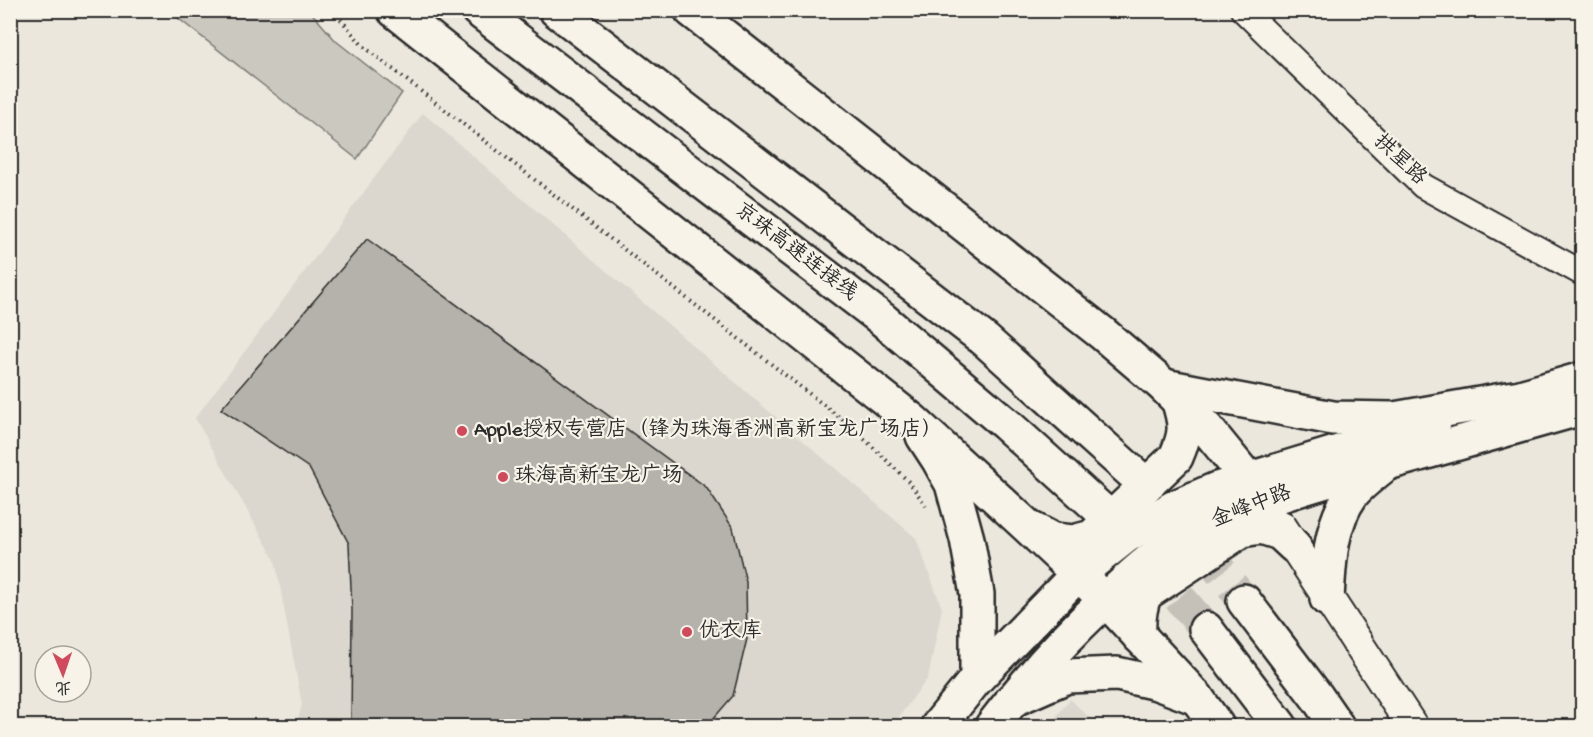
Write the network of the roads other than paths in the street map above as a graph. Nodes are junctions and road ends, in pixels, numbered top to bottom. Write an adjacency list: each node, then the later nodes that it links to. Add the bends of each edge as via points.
1 (394, 10): 11 (main road)
2 (478, 10): 15 (main road, 京珠高速连接线, via 882,319)
3 (556, 10): 13 (main road, via 985,340)
4 (691, 10): 8 (main road, via 1102,333)
5 (1243, 10): 6 (street, 拱星路, via 1423,186)
6 (1582, 273)
7 (1582, 379): 9 (main road, 金峰中路)
8 (1171, 393): 9 (main road, via 1359,419 1394,419); 14 (main road, via 1207,429); 16 (main road, via 1185,424 1176,457 1092,537 1073,542 1053,540)
9 (1514, 398): 14 (main road, 金峰中路)
10 (1582, 408): 12 (main road, 金峰中路)
11 (913, 421): 16 (main road); 24 (main road, via 952,484 963,521 977,594)
12 (1388, 463): 14 (main road, 金峰中路); 19 (main road, via 1353,492 1340,514 1331,547)
13 (1135, 476)
14 (1256, 490): 17 (street); 18 (main road, 金峰中路, via 1217,489 1173,508 1126,536); 20 (main road, 金峰中路, via 1162,552)
15 (1101, 510)
16 (1028, 526): 18 (main road)
17 (1294, 546): 19 (street); 23 (main road, via 1280,533 1261,527 1242,530 1145,594 1138,618)
18 (1078, 573): 20 (main road); 24 (main road, 金峰中路)
19 (1328, 599): 32 (street)
20 (1106, 600): 23 (main road); 26 (main road, 金峰中路)
21 (1244, 601): 31 (main road)
22 (1206, 629): 30 (main road)
23 (1139, 636): 25 (main road)
24 (977, 678): 27 (main road, 金峰中路)
25 (1197, 698): 26 (main road, via 1118,674 1067,676); 29 (main road)
26 (1012, 700): 28 (main road, 金峰中路)
27 (938, 726)
28 (992, 726)
29 (1217, 726)
30 (1280, 726)
31 (1337, 726)
32 (1412, 726)

